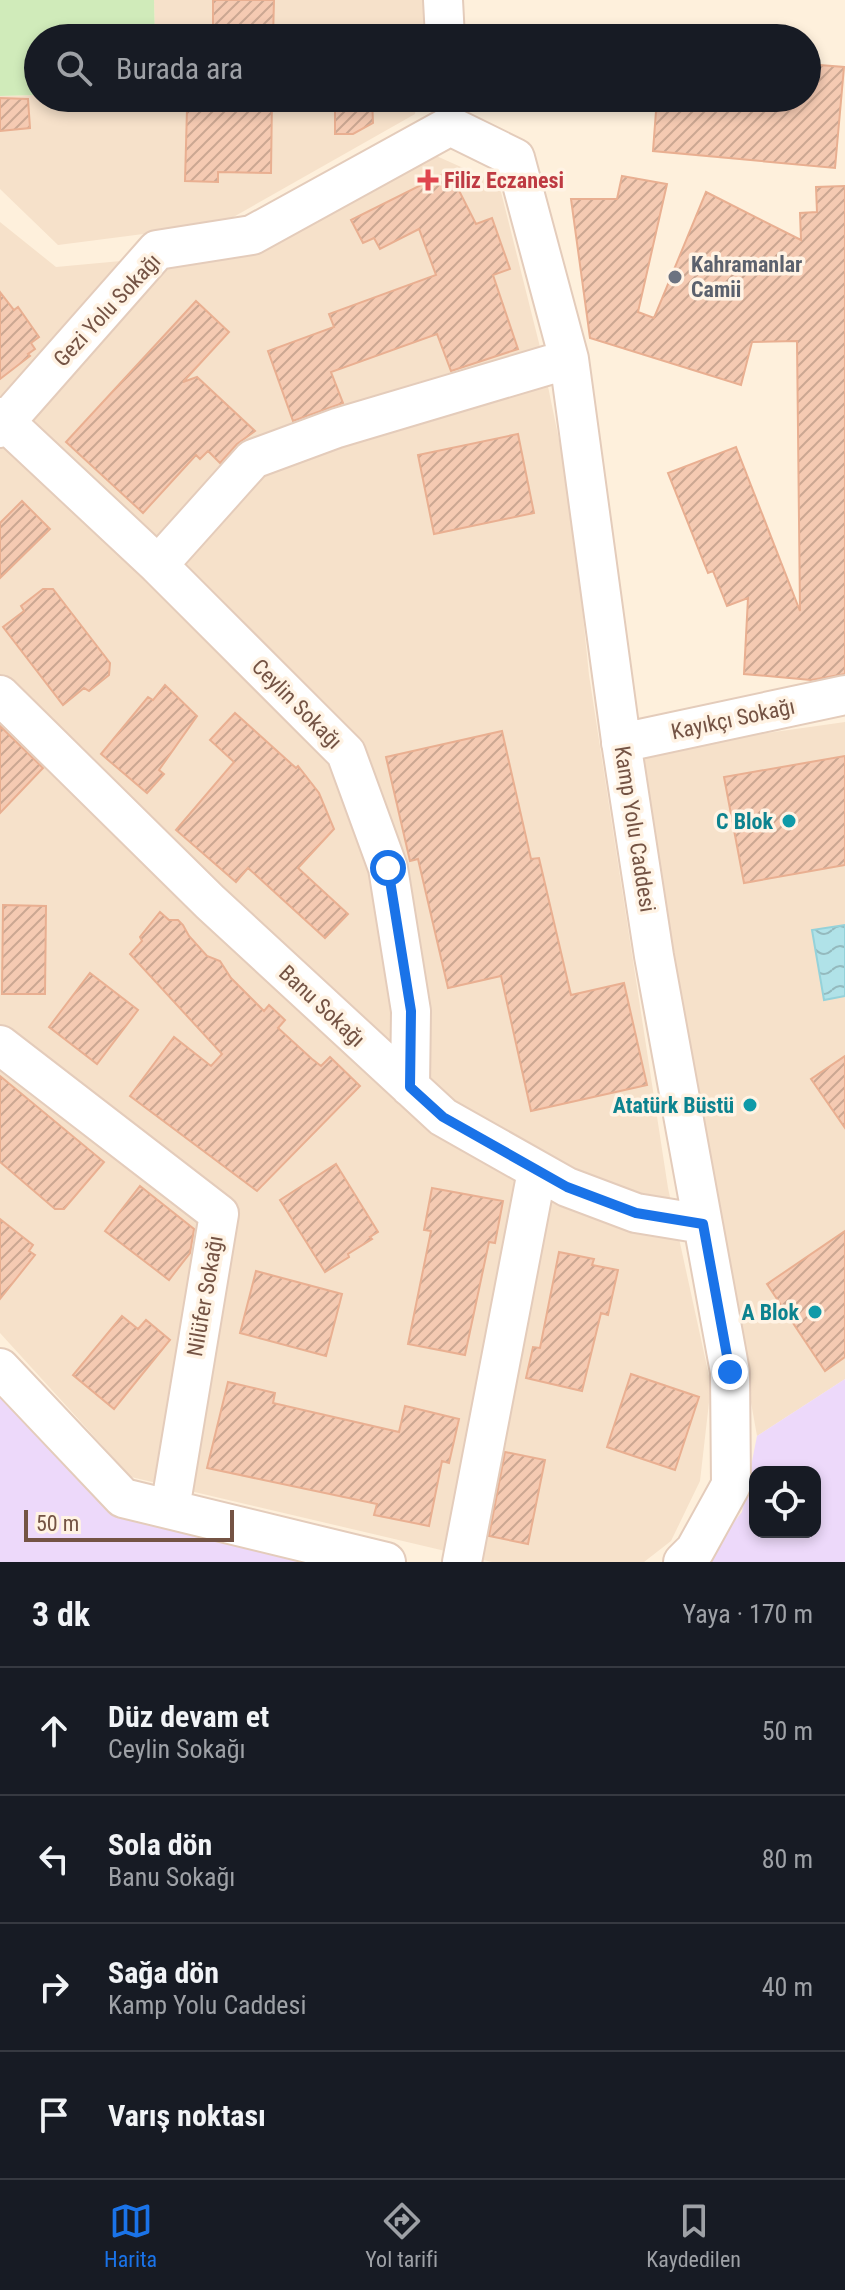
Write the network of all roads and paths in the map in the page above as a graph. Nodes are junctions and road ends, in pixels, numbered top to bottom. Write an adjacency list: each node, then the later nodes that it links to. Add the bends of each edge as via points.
1 (443, 0): 2 (street)
2 (444, 24)
3 (450, 112): 4 (street, Kamp Yolu Caddesi, via 515,158); 5 (street, Gezi Yolu Sokağı, via 252,235 157,250)
4 (569, 359): 6 (street, via 337,428 253,459); 9 (street, Kamp Yolu Caddesi)
5 (2, 422): 6 (street, Ceylin Sokağı)
6 (158, 565): 11 (street, Ceylin Sokağı, via 346,753 388,868 411,1011)
7 (0, 695): 11 (street, Banu Sokağı, via 210,902)
8 (845, 695): 9 (street, Kayıkçı Sokağı)
9 (621, 743): 13 (street, Kamp Yolu Caddesi)
10 (0, 1045): 15 (street, Nilüfer Sokağı, via 219,1214)
11 (410, 1087): 12 (street, Banu Sokağı, via 443,1117)
12 (537, 1171): 13 (street, Banu Sokağı, via 636,1213); 17 (street)
13 (703, 1224): 18 (street, Kamp Yolu Caddesi, via 730,1372 731,1485)
14 (0, 1368): 15 (street, via 123,1498)
15 (170, 1509): 16 (street)
16 (386, 1562)
17 (462, 1562)
18 (683, 1562)

